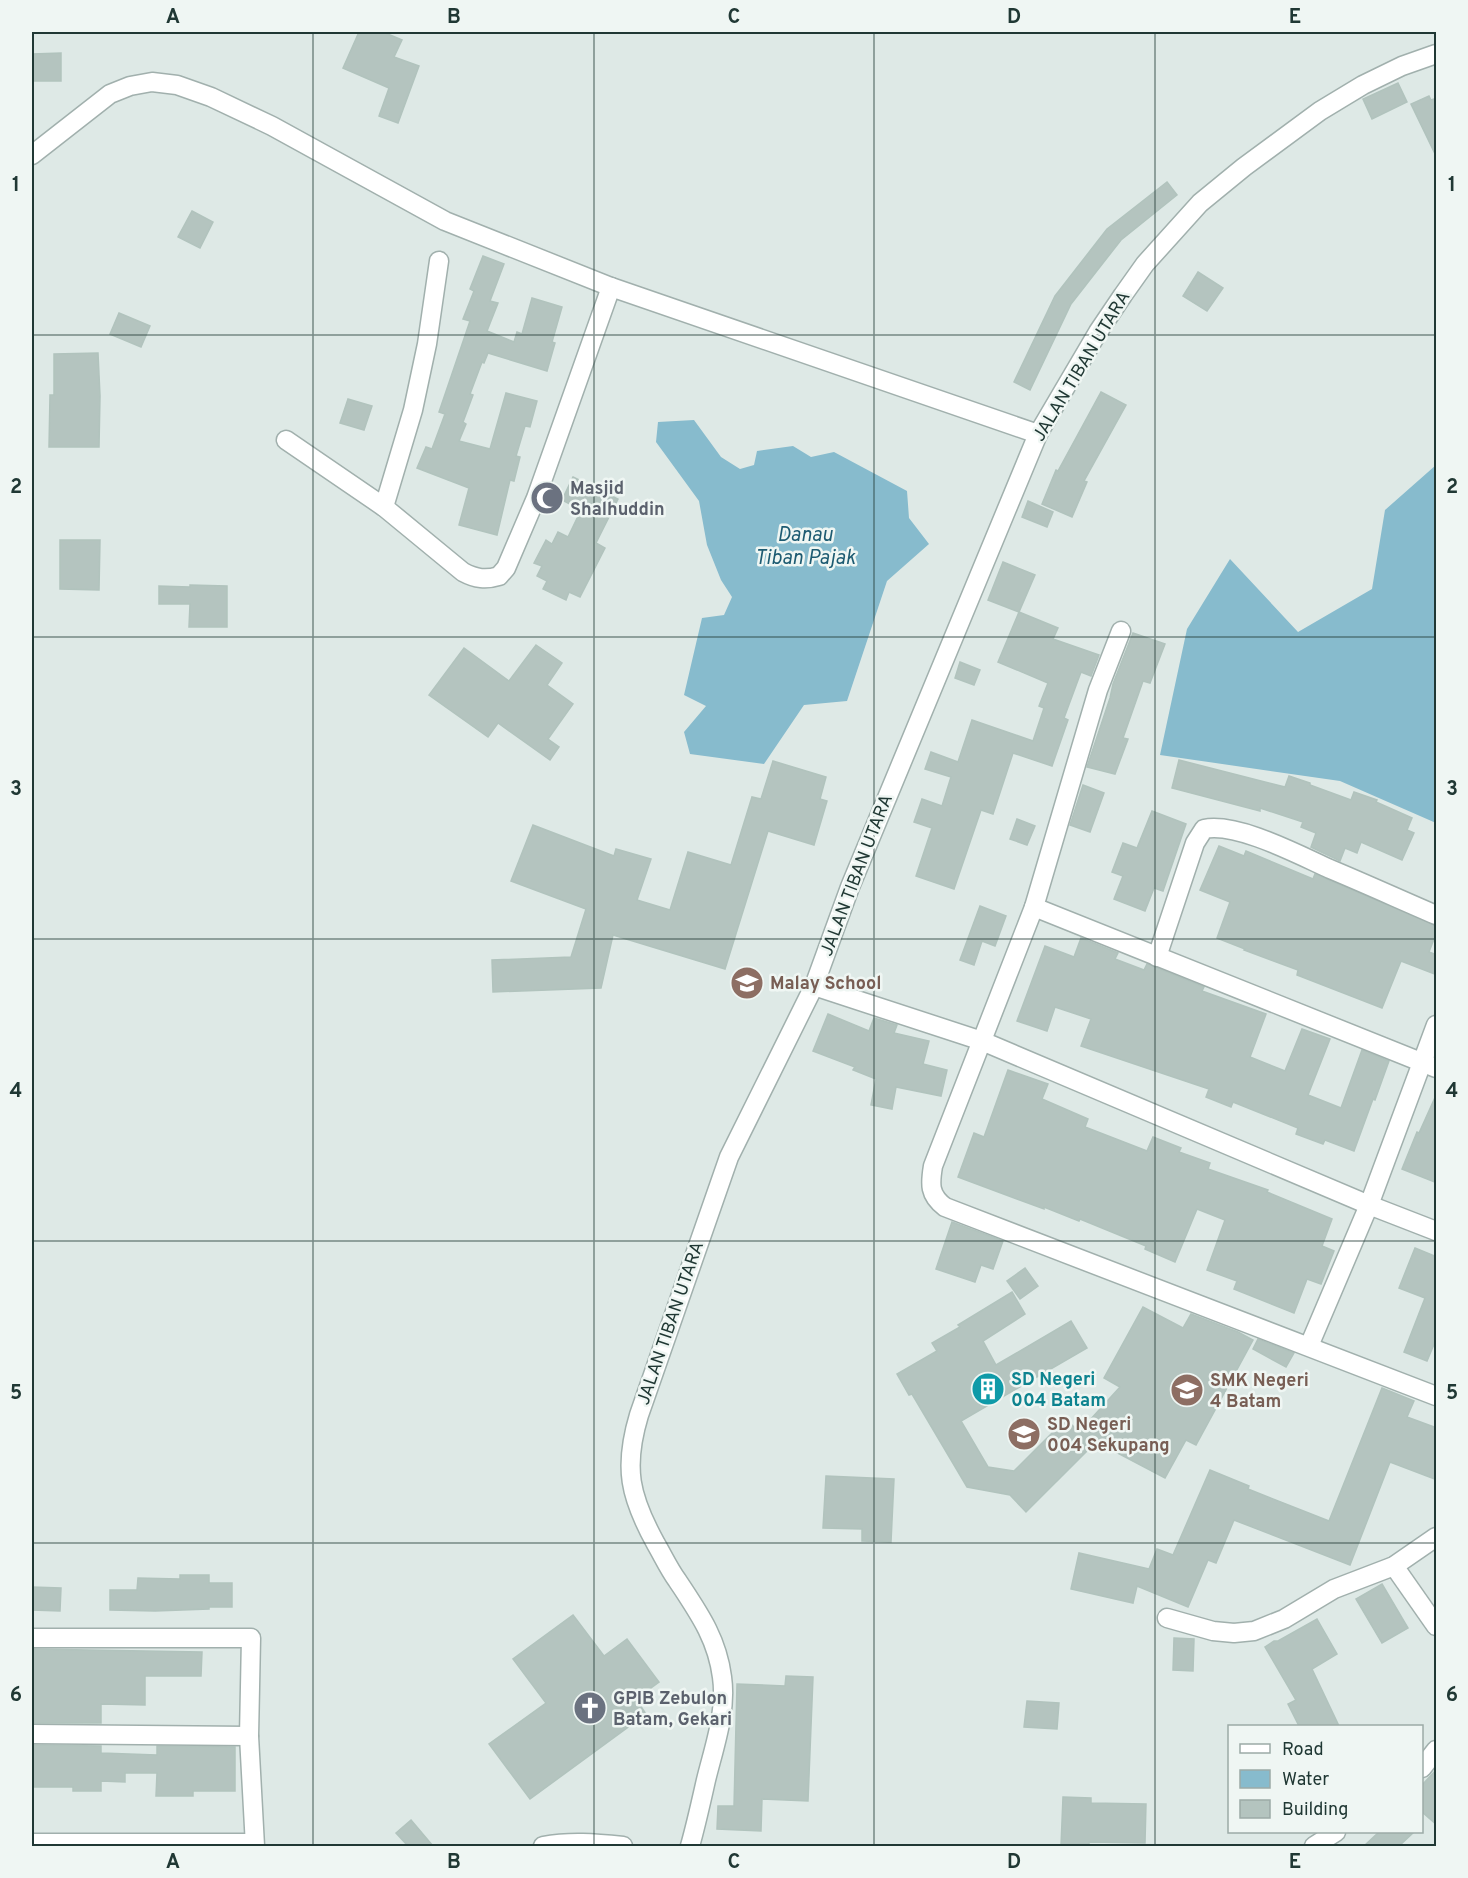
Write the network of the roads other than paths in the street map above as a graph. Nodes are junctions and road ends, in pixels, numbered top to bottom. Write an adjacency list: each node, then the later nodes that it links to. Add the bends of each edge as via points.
1 (1437, 54): 5 (street, JALAN TIBAN UTARA, via 1363,85 1320,111 1200,203 1145,264 1123,295)
2 (32, 155): 4 (street, via 110,94 152,82 177,85 272,126 445,220)
3 (439, 261): 7 (street, via 413,410)
4 (611, 287): 5 (street); 7 (street, via 536,498 500,576 483,579 463,572)
5 (1038, 434): 12 (street, JALAN TIBAN UTARA, via 850,887)
6 (286, 440): 7 (street)
7 (384, 507)
8 (1121, 631): 9 (street, via 1098,690)
9 (1034, 908): 11 (street); 14 (street)
10 (1437, 915): 11 (street, via 1257,838 1210,828 1204,829 1195,843)
11 (1157, 957): 15 (street)
12 (814, 986): 14 (street); 35 (street, JALAN TIBAN UTARA, via 729,1157 639,1415 630,1454 632,1491 643,1520 674,1577 704,1619 722,1678 722,1710 715,1748)
13 (1437, 1025): 15 (street)
14 (982, 1041): 16 (street); 18 (street, via 933,1166 930,1182 937,1201)
15 (1429, 1065): 16 (street)
16 (1369, 1205): 17 (street); 18 (street)
17 (1437, 1231)
18 (1309, 1346): 19 (street)
19 (1437, 1396)
20 (1437, 1537): 21 (street)
21 (1394, 1566): 22 (street, via 1334,1589 1284,1619 1254,1631 1213,1631); 23 (street)
22 (1167, 1618)
23 (1437, 1626)
24 (32, 1638): 26 (street, via 251,1638)
25 (32, 1734): 26 (street)
26 (249, 1736): 32 (street)
27 (1437, 1750): 28 (street)
28 (1423, 1767)
29 (1334, 1833): 36 (street)
30 (32, 1843): 31 (street)
31 (80, 1845): 32 (street)
32 (255, 1845)
33 (543, 1846): 34 (street, via 586,1842)
34 (623, 1846)
35 (690, 1846)
36 (1314, 1846)

